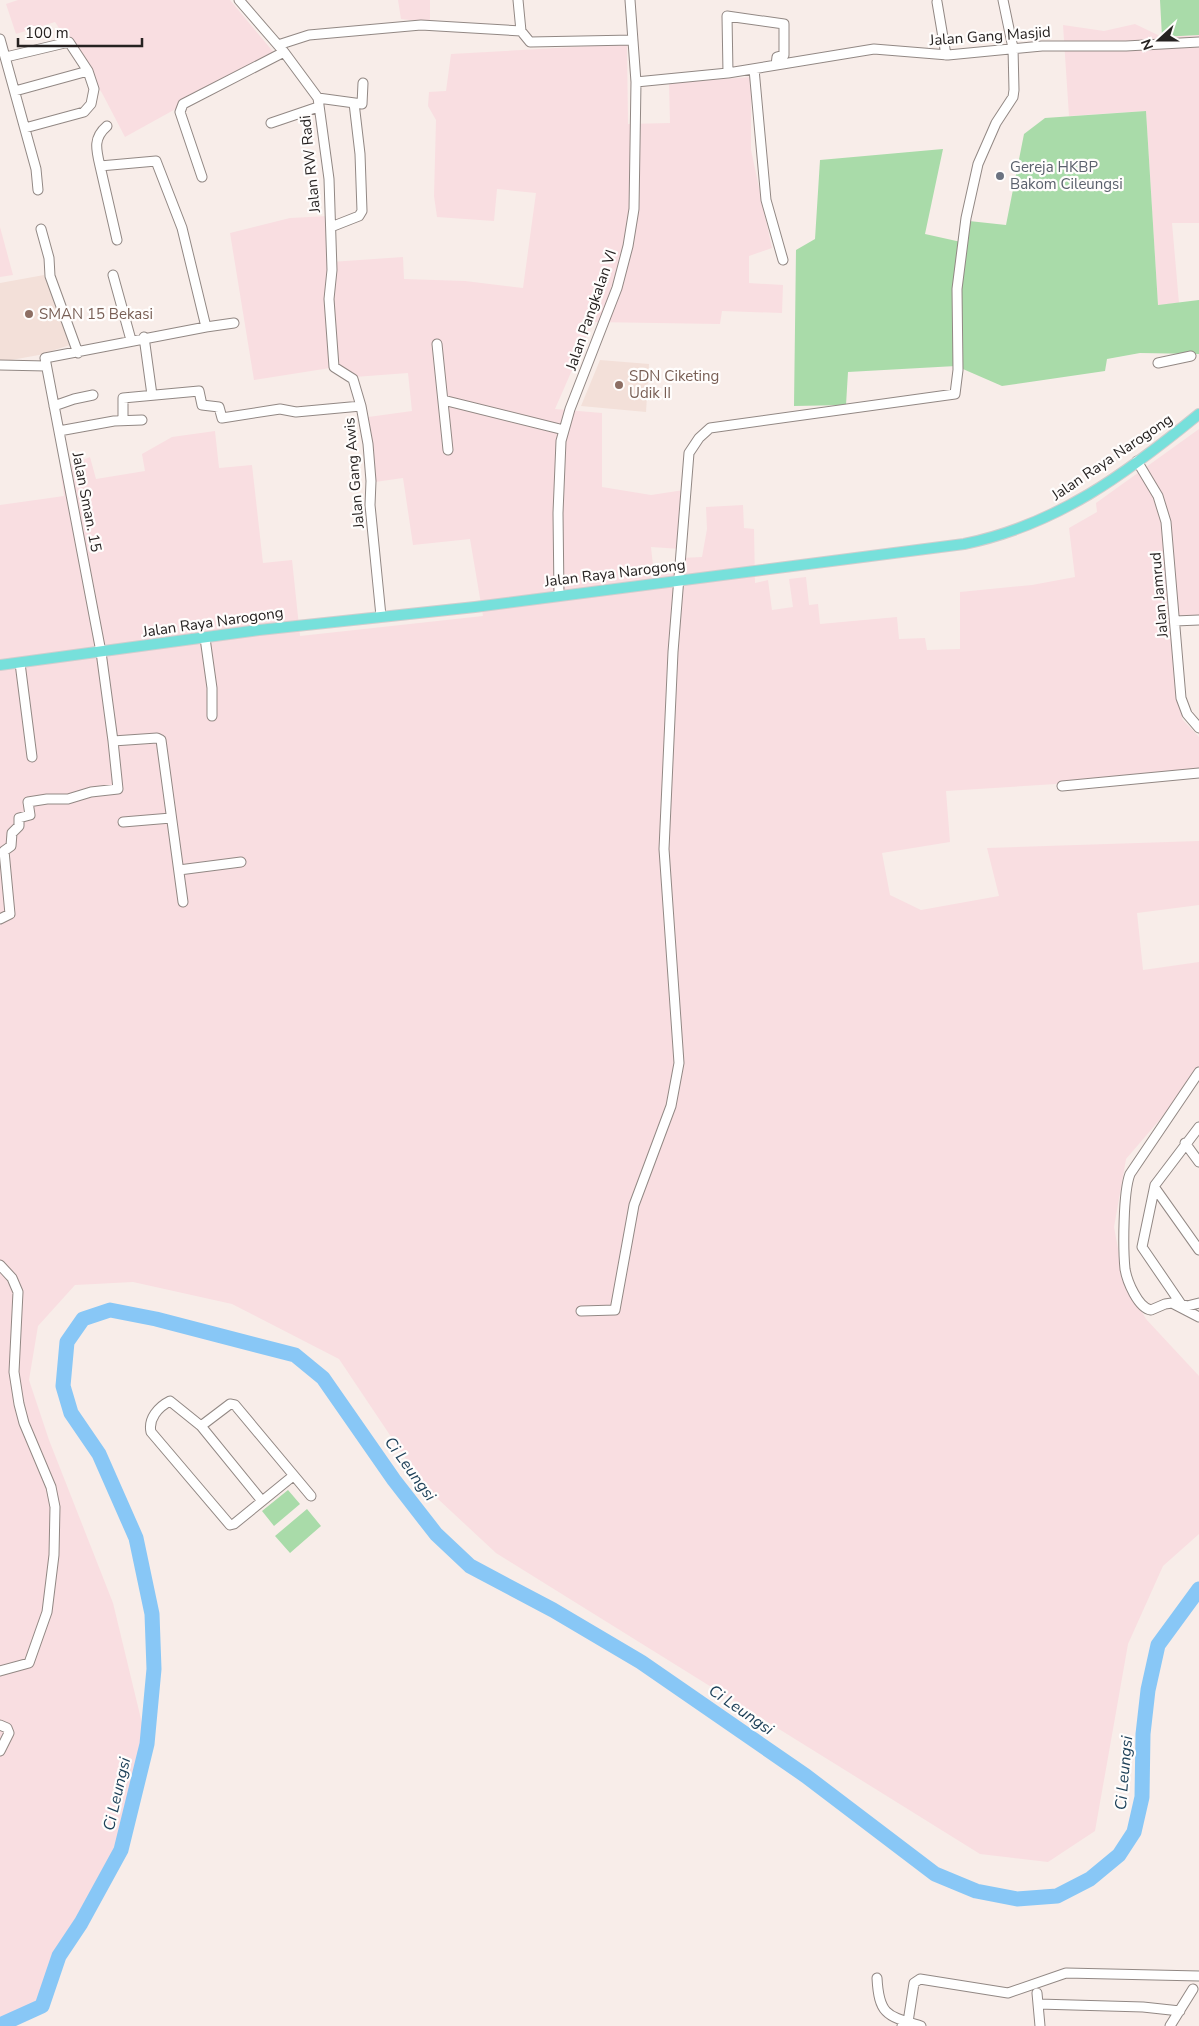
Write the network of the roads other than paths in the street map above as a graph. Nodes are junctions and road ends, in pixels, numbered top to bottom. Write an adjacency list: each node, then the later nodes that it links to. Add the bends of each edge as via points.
1 (239, 0): 10 (street)
2 (518, 0): 6 (street)
3 (630, 0): 8 (street, Jalan Pangkalan VI)
4 (1003, 0): 11 (street)
5 (936, 2): 13 (street)
6 (521, 31): 8 (street, via 530,42); 10 (street, via 421,25 309,35)
7 (0, 39): 14 (street)
8 (633, 40): 19 (street, Jalan Pangkalan VI)
9 (1199, 42): 11 (street, Jalan Gang Masjid)
10 (278, 44): 12 (street)
11 (1012, 48): 13 (street, Jalan Gang Masjid); 57 (street, via 1013,97 996,124 978,164 966,218 957,289 958,370 955,394 710,428 690,452)
12 (284, 52): 22 (street); 28 (street, via 183,104 180,112)
13 (946, 55): 15 (street, Jalan Gang Masjid, via 874,49)
14 (6, 57): 17 (street, via 70,42); 21 (street)
15 (776, 65): 16 (street, Jalan Gang Masjid); 18 (street, via 777,57 784,54 784,24 727,16)
16 (754, 69): 18 (street, Jalan Gang Masjid); 33 (street, via 766,200)
17 (88, 70): 21 (street); 26 (street, via 94,97 87,110)
18 (728, 73): 19 (street, Jalan Gang Masjid)
19 (636, 82): 53 (street, Jalan Pangkalan VI, via 634,209 628,246 617,288)
20 (363, 84): 23 (street, via 362,104)
21 (15, 91): 26 (street)
22 (318, 102): 23 (street); 24 (street); 30 (street, Jalan RW Radi, via 329,179)
23 (354, 103): 30 (street, via 362,211 359,216)
24 (271, 123)
25 (107, 126): 27 (street, via 96,142)
26 (25, 128): 29 (street)
27 (100, 166): 32 (street); 36 (street, via 154,160 158,163 182,228)
28 (202, 177)
29 (38, 190)
30 (331, 227): 49 (street, Jalan Gang Awis, via 329,299 334,366 353,379)
31 (40, 229): 40 (street, via 49,258 50,276)
32 (117, 240)
33 (783, 260)
34 (113, 275): 38 (street)
35 (234, 324): 36 (street)
36 (206, 327): 37 (street)
37 (144, 337): 38 (street); 46 (street)
38 (132, 340): 40 (street)
39 (437, 344): 47 (street)
40 (78, 353): 42 (street)
41 (1191, 356): 43 (street)
42 (46, 362): 44 (street); 48 (street, Jalan Sman. 15)
43 (1158, 363)
44 (0, 365)
45 (93, 395): 48 (street)
46 (152, 395): 49 (street, via 199,391 202,405 219,407 222,418 280,409 296,412); 51 (street, via 123,398)
47 (443, 400): 53 (street); 55 (street)
48 (54, 406): 54 (street, Jalan Sman. 15)
49 (361, 406): 59 (street, Jalan Gang Awis, via 371,481 370,505 378,538)
50 (1199, 414): 56 (main road, Jalan Raya Narogong)
51 (123, 420): 52 (street); 54 (street)
52 (142, 420)
53 (564, 430): 58 (street, Jalan Pangkalan VI, via 558,513)
54 (59, 431): 63 (street, Jalan Sman. 15)
55 (448, 450)
56 (1137, 461): 57 (main road, Jalan Raya Narogong, via 1080,501 1047,518 990,539); 61 (street, Jalan Jamrud, via 1158,496 1166,522)
57 (678, 580): 58 (main road, Jalan Raya Narogong); 86 (street, via 664,849 679,1062 671,1106 634,1204 614,1310)
58 (559, 595): 59 (main road, Jalan Raya Narogong)
59 (381, 616): 62 (main road, Jalan Raya Narogong)
60 (1199, 620): 61 (street)
61 (1175, 621): 67 (street, Jalan Jamrud, via 1181,698 1187,714)
62 (205, 638): 63 (main road, Jalan Raya Narogong); 66 (street, via 212,688)
63 (101, 652): 64 (main road, Jalan Raya Narogong); 68 (street, Jalan Sman. 15)
64 (20, 663): 65 (main road, Jalan Raya Narogong); 69 (street)
65 (0, 665)
66 (212, 716)
67 (1199, 728)
68 (113, 740): 72 (street, via 161,740); 77 (street, Jalan Sman. 15, via 118,789 68,799 28,802 30,815 19,818 19,826 12,833 11,846 4,851 10,914)
69 (32, 757)
70 (1199, 773): 71 (street)
71 (1062, 786)
72 (171, 818): 73 (street); 75 (street)
73 (123, 822)
74 (241, 862): 75 (street)
75 (179, 870): 76 (street)
76 (183, 902)
77 (0, 919)
78 (1199, 1072): 87 (street, via 1130,1174 1126,1193 1125,1253 1127,1277 1143,1306 1151,1310 1172,1303)
79 (1199, 1127): 80 (street)
80 (1185, 1144): 81 (street); 82 (street)
81 (1199, 1162)
82 (1154, 1188): 83 (street); 85 (street, via 1142,1248 1180,1304)
83 (1199, 1250)
84 (0, 1265): 92 (street, via 12,1278 18,1292 14,1382 24,1423 51,1488 56,1524 49,1599 40,1638 29,1663)
85 (1199, 1303)
86 (581, 1311)
87 (1199, 1317)
88 (201, 1426): 89 (street, via 230,1404 235,1405); 91 (street); 91 (street, via 170,1401 149,1424 151,1432 229,1524 234,1524)
89 (293, 1476): 90 (street); 91 (street)
90 (310, 1496)
91 (262, 1500)
92 (0, 1671)
93 (0, 1726): 94 (street, via 7,1728 9,1733)
94 (0, 1751)
95 (1199, 1976): 101 (street, via 1066,1973 1008,1993 920,1979 914,1982)
96 (877, 1978): 101 (street, via 878,1999 885,2012)
97 (1193, 1989): 100 (street)
98 (1038, 1994): 99 (street)
99 (1038, 2004): 100 (street, via 1143,2006); 103 (street)
100 (1180, 2011): 104 (street)
101 (905, 2024): 102 (street)
102 (922, 2026)
103 (1040, 2026)
104 (1170, 2026)

